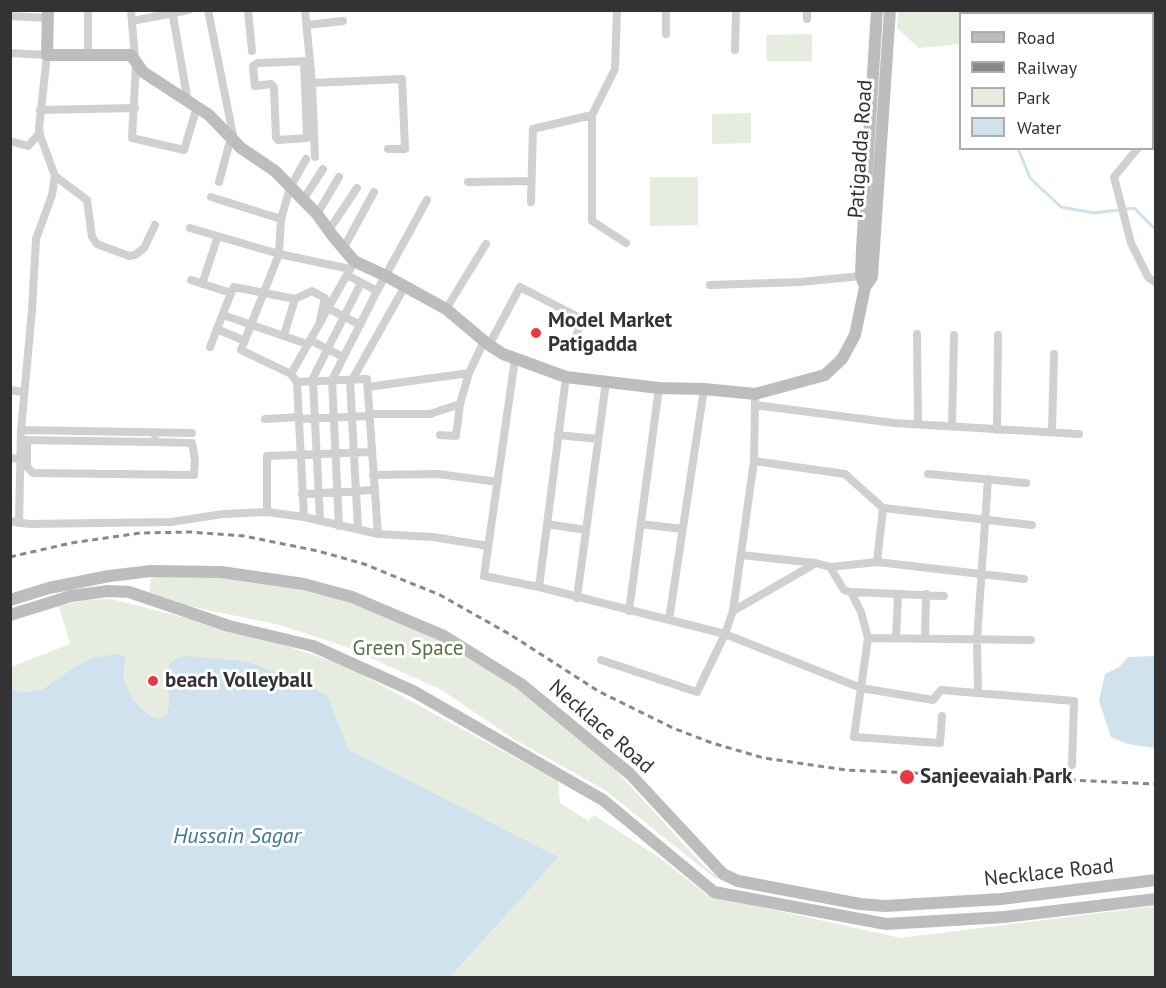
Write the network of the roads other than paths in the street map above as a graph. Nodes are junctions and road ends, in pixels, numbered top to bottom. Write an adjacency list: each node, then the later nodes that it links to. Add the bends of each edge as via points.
1 (88, 10): 22 (street)
2 (131, 10): 15 (street)
3 (189, 10): 12 (street)
4 (208, 10): 33 (street)
5 (248, 10): 20 (street)
6 (305, 10): 17 (street)
7 (617, 10): 30 (street, via 615,69)
8 (666, 10): 18 (street)
9 (736, 10): 19 (street)
10 (877, 10): 37 (main road, Patigadda Road)
11 (890, 10): 37 (main road, Patigadda Road)
12 (172, 12): 15 (street); 27 (street)
13 (48, 14): 14 (street); 23 (main road)
14 (10, 16)
15 (132, 21): 24 (street)
16 (343, 21): 17 (street)
17 (307, 25): 25 (street)
18 (666, 34)
19 (735, 50)
20 (252, 51)
21 (10, 53): 23 (street)
22 (88, 55): 23 (main road); 24 (main road, via 126,54)
23 (47, 56): 29 (street)
24 (135, 61): 27 (main road, via 143,72); 28 (street)
25 (307, 61): 26 (street); 32 (street); 32 (street, via 253,66 255,86 274,87 277,140)
26 (312, 83): 32 (street); 35 (street, via 402,79 405,149)
27 (192, 105): 28 (street, via 184,150 132,138); 33 (main road, via 209,115)
28 (135, 108): 29 (street)
29 (40, 110): 31 (street)
30 (592, 115): 41 (street, via 534,129); 57 (street, via 592,221)
31 (39, 133): 34 (street, via 28,147); 39 (street)
32 (311, 138): 44 (street, via 310,158)
33 (232, 139): 42 (street); 44 (main road, via 275,171)
34 (10, 141)
35 (388, 149)
36 (1136, 150): 66 (street, via 1114,177 1131,243)
37 (873, 158): 64 (main road, Patigadda Road, via 872,276)
38 (323, 169): 48 (street)
39 (55, 176): 53 (street, via 87,200 92,237 97,244 135,255 144,248); 107 (street, via 36,239)
40 (339, 177): 51 (street)
41 (531, 181): 43 (street); 50 (street)
42 (219, 182)
43 (468, 182)
44 (290, 188): 48 (main road); 52 (street)
45 (357, 188): 55 (street)
46 (374, 192): 59 (street)
47 (211, 197): 52 (street)
48 (303, 200): 51 (main road)
49 (427, 200): 62 (street)
50 (531, 201)
51 (317, 213): 55 (main road)
52 (281, 219): 60 (street)
53 (155, 225)
54 (190, 228): 56 (street)
55 (329, 230): 59 (main road)
56 (218, 236): 60 (street); 67 (street)
57 (626, 243)
58 (486, 244): 75 (street)
59 (343, 249): 61 (main road)
60 (279, 254): 61 (street); 72 (street)
61 (350, 268): 62 (main road); 65 (street); 74 (street)
62 (386, 276): 69 (main road); 70 (street)
63 (190, 280): 67 (street)
64 (863, 282): 68 (street); 108 (main road, Patigadda Road, via 855,335 833,369)
65 (361, 283): 70 (street); 77 (street)
66 (1155, 283)
67 (202, 284): 71 (street)
68 (710, 285)
69 (405, 286): 75 (main road); 99 (street)
70 (377, 291): 80 (street)
71 (231, 293): 72 (street, via 234,287); 76 (street)
72 (265, 293): 73 (street); 78 (street)
73 (295, 299): 79 (street, via 312,291 325,298); 85 (street)
74 (328, 308): 77 (street); 79 (street)
75 (446, 309): 89 (main road)
76 (223, 315): 78 (street); 81 (street)
77 (344, 316): 80 (street); 91 (street)
78 (252, 324): 85 (street); 87 (street)
79 (319, 325): 88 (street)
80 (360, 325): 93 (street)
81 (217, 329): 87 (street); 90 (street)
82 (917, 333): 116 (street)
83 (954, 334): 117 (street)
84 (998, 334): 119 (street)
85 (284, 335): 88 (street)
86 (575, 339): 89 (street, via 582,319 520,287)
87 (244, 341): 96 (street, via 241,350)
88 (309, 342): 91 (street); 96 (street)
89 (487, 343): 94 (main road); 95 (street)
90 (210, 347)
91 (328, 349): 93 (street); 100 (street)
92 (1054, 354): 120 (street)
93 (343, 357): 98 (street)
94 (515, 359): 97 (main road); 139 (street)
95 (469, 373): 103 (street); 109 (street)
96 (291, 374): 101 (street)
97 (566, 377): 102 (main road); 125 (street)
98 (332, 380): 99 (street); 100 (street); 114 (street)
99 (351, 380): 103 (street, via 367,379); 111 (street)
100 (312, 381): 101 (street); 113 (street)
101 (297, 382): 112 (street)
102 (606, 382): 104 (main road); 126 (street)
103 (368, 387): 110 (street)
104 (659, 388): 105 (main road); 153 (street)
105 (704, 389): 108 (main road); 158 (street)
106 (10, 390): 107 (street)
107 (23, 392): 118 (street)
108 (755, 399): 116 (street); 135 (street)
109 (460, 404): 110 (street, via 430,414); 124 (street, via 456,436)
110 (370, 415): 111 (street); 130 (street)
111 (352, 417): 114 (street); 129 (street)
112 (299, 418): 113 (street); 115 (street); 132 (street)
113 (315, 418): 114 (street); 133 (street)
114 (334, 418): 131 (street)
115 (265, 419)
116 (918, 424): 117 (street)
117 (952, 426): 119 (street)
118 (21, 430): 121 (street); 127 (street)
119 (997, 430): 120 (street)
120 (1052, 432): 123 (street)
121 (154, 433): 122 (street); 128 (street)
122 (192, 433)
123 (1079, 434)
124 (440, 435)
125 (558, 435): 126 (street); 152 (street)
126 (598, 439): 157 (street)
127 (24, 440): 128 (street); 128 (street, via 27,467 33,473 194,475 192,443); 134 (street)
128 (155, 442)
129 (353, 452): 130 (street); 131 (street); 142 (street)
130 (372, 452): 137 (street)
131 (336, 453): 133 (street); 143 (street)
132 (301, 454): 133 (street); 144 (street); 147 (street, via 267,456)
133 (317, 454): 145 (street)
134 (15, 459): 151 (street)
135 (754, 461): 146 (street, via 845,474); 161 (street)
136 (928, 474): 138 (street)
137 (373, 475): 139 (street, via 438,474); 141 (street)
138 (988, 479): 140 (street); 150 (street)
139 (498, 482): 160 (street)
140 (1026, 483)
141 (374, 490): 142 (street); 159 (street)
142 (356, 492): 143 (street); 156 (street)
143 (339, 493): 145 (street); 155 (street)
144 (302, 494): 145 (street); 148 (street)
145 (319, 494): 149 (street)
146 (883, 508): 150 (street); 162 (street)
147 (267, 512): 148 (street); 151 (street, via 171,522)
148 (304, 517): 149 (street)
149 (320, 520): 155 (street)
150 (987, 520): 154 (street); 166 (street)
151 (15, 522)
152 (547, 524): 157 (street); 168 (street)
153 (641, 524): 158 (street); 176 (street)
154 (1032, 525)
155 (339, 526): 156 (street)
156 (358, 529): 159 (street)
157 (586, 530): 174 (street)
158 (682, 530): 179 (street)
159 (378, 534): 160 (street)
160 (488, 546): 168 (street, via 484,576)
161 (741, 555): 163 (street); 177 (street)
162 (877, 562): 164 (street); 166 (street)
163 (816, 563): 164 (street); 177 (street)
164 (830, 567): 170 (street, via 844,590)
165 (128, 573): 169 (main road); 175 (main road, Necklace Road); 191 (main road, Necklace Road, via 221,572 304,584 352,597 444,636 521,684 630,774)
166 (981, 574): 167 (street); 184 (street)
167 (1024, 579)
168 (538, 587): 174 (street)
169 (129, 592): 178 (main road, Necklace Road, via 71,596); 193 (main road, Necklace Road, via 229,626 313,646 413,691 603,800)
170 (851, 592): 171 (street); 181 (street)
171 (898, 594): 172 (street); 182 (street)
172 (926, 594): 173 (street); 183 (street)
173 (944, 596)
174 (578, 598): 176 (street)
175 (10, 600)
176 (629, 611): 179 (street)
177 (733, 611): 180 (street)
178 (10, 615)
179 (669, 620): 180 (street)
180 (725, 634): 186 (street, via 696,692); 187 (street)
181 (868, 638): 182 (street); 187 (street)
182 (896, 638): 183 (street)
183 (925, 639): 184 (street)
184 (977, 640): 185 (street); 188 (street)
185 (1031, 640)
186 (600, 660)
187 (861, 688): 188 (street, via 933,700 941,690); 189 (street, via 854,737 940,743)
188 (978, 693): 190 (street, via 1074,701)
189 (942, 716)
190 (1072, 765)
191 (723, 874): 193 (main road); 195 (main road, Necklace Road, via 773,888)
192 (1155, 880): 195 (main road, Necklace Road, via 1001,899)
193 (714, 892): 196 (main road, Necklace Road)
194 (1155, 899): 196 (main road, Necklace Road)
195 (885, 906): 196 (main road)
196 (886, 924)

